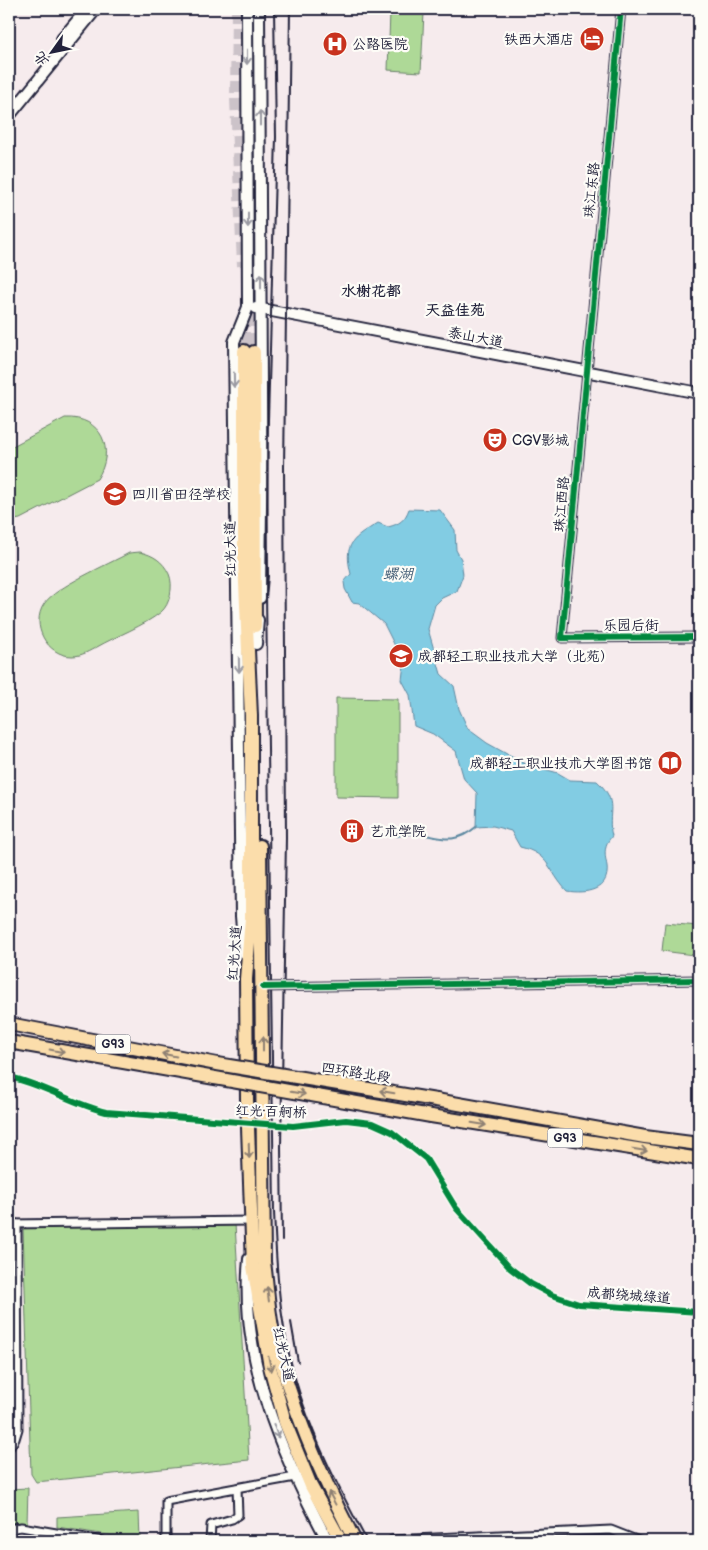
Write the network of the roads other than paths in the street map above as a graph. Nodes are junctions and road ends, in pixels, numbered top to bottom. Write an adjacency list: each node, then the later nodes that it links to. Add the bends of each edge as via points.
1 (87, 9): 6 (main road)
2 (96, 9): 7 (main road)
3 (247, 9): 8 (main road, one-way to 8)
4 (259, 9): 9 (main road, one-way to 4)
5 (621, 9): 10 (street, 珠江东路)
6 (9, 105)
7 (9, 116)
8 (248, 307): 9 (main road, 泰山大道); 12 (main road, one-way to 12, via 234,342)
9 (261, 310): 10 (main road, 泰山大道); 15 (main road, via 262,576)
10 (586, 373): 11 (main road, 泰山大道); 14 (street, 珠江西路)
11 (699, 393)
12 (237, 585): 16 (highway); 17 (main road, one-way to 17, via 241,916)
13 (699, 637): 14 (street, 乐园后街)
14 (562, 638)
15 (256, 644): 16 (highway, 红光大道, via 249,351 244,561); 19 (highway, 红光大道)
16 (248, 659): 17 (highway, 红光大道, via 251,918)
17 (246, 979): 26 (highway, 红光大道, one-way to 26)
18 (699, 980): 19 (street)
19 (262, 988): 37 (highway, 红光大道, one-way to 19, via 302,1431 282,1370 272,1324 264,1262)
20 (9, 1024): 22 (highway, 四环路北段 / G93, one-way to 20, bridge, via 217,1064)
21 (9, 1042): 23 (highway, G93, one-way to 23, bridge)
22 (699, 1144)
23 (699, 1159)
24 (9, 1224): 25 (street)
25 (17, 1224): 26 (street); 27 (street, via 18,1429)
26 (252, 1225): 28 (main road, one-way to 28, via 248,1274 250,1326 268,1406); 36 (highway, 红光大道, one-way to 36, via 256,1284 276,1391 311,1486)
27 (9, 1448)
28 (295, 1477): 29 (street); 35 (main road)
29 (237, 1488): 33 (street, via 166,1501); 34 (street, via 238,1515 211,1525)
30 (9, 1535): 32 (street, via 14,1528 21,1527)
31 (392, 1540): 38 (street, via 611,1530)
32 (103, 1541)
33 (166, 1541)
34 (210, 1541)
35 (328, 1541)
36 (341, 1541)
37 (355, 1541)
38 (639, 1541)

